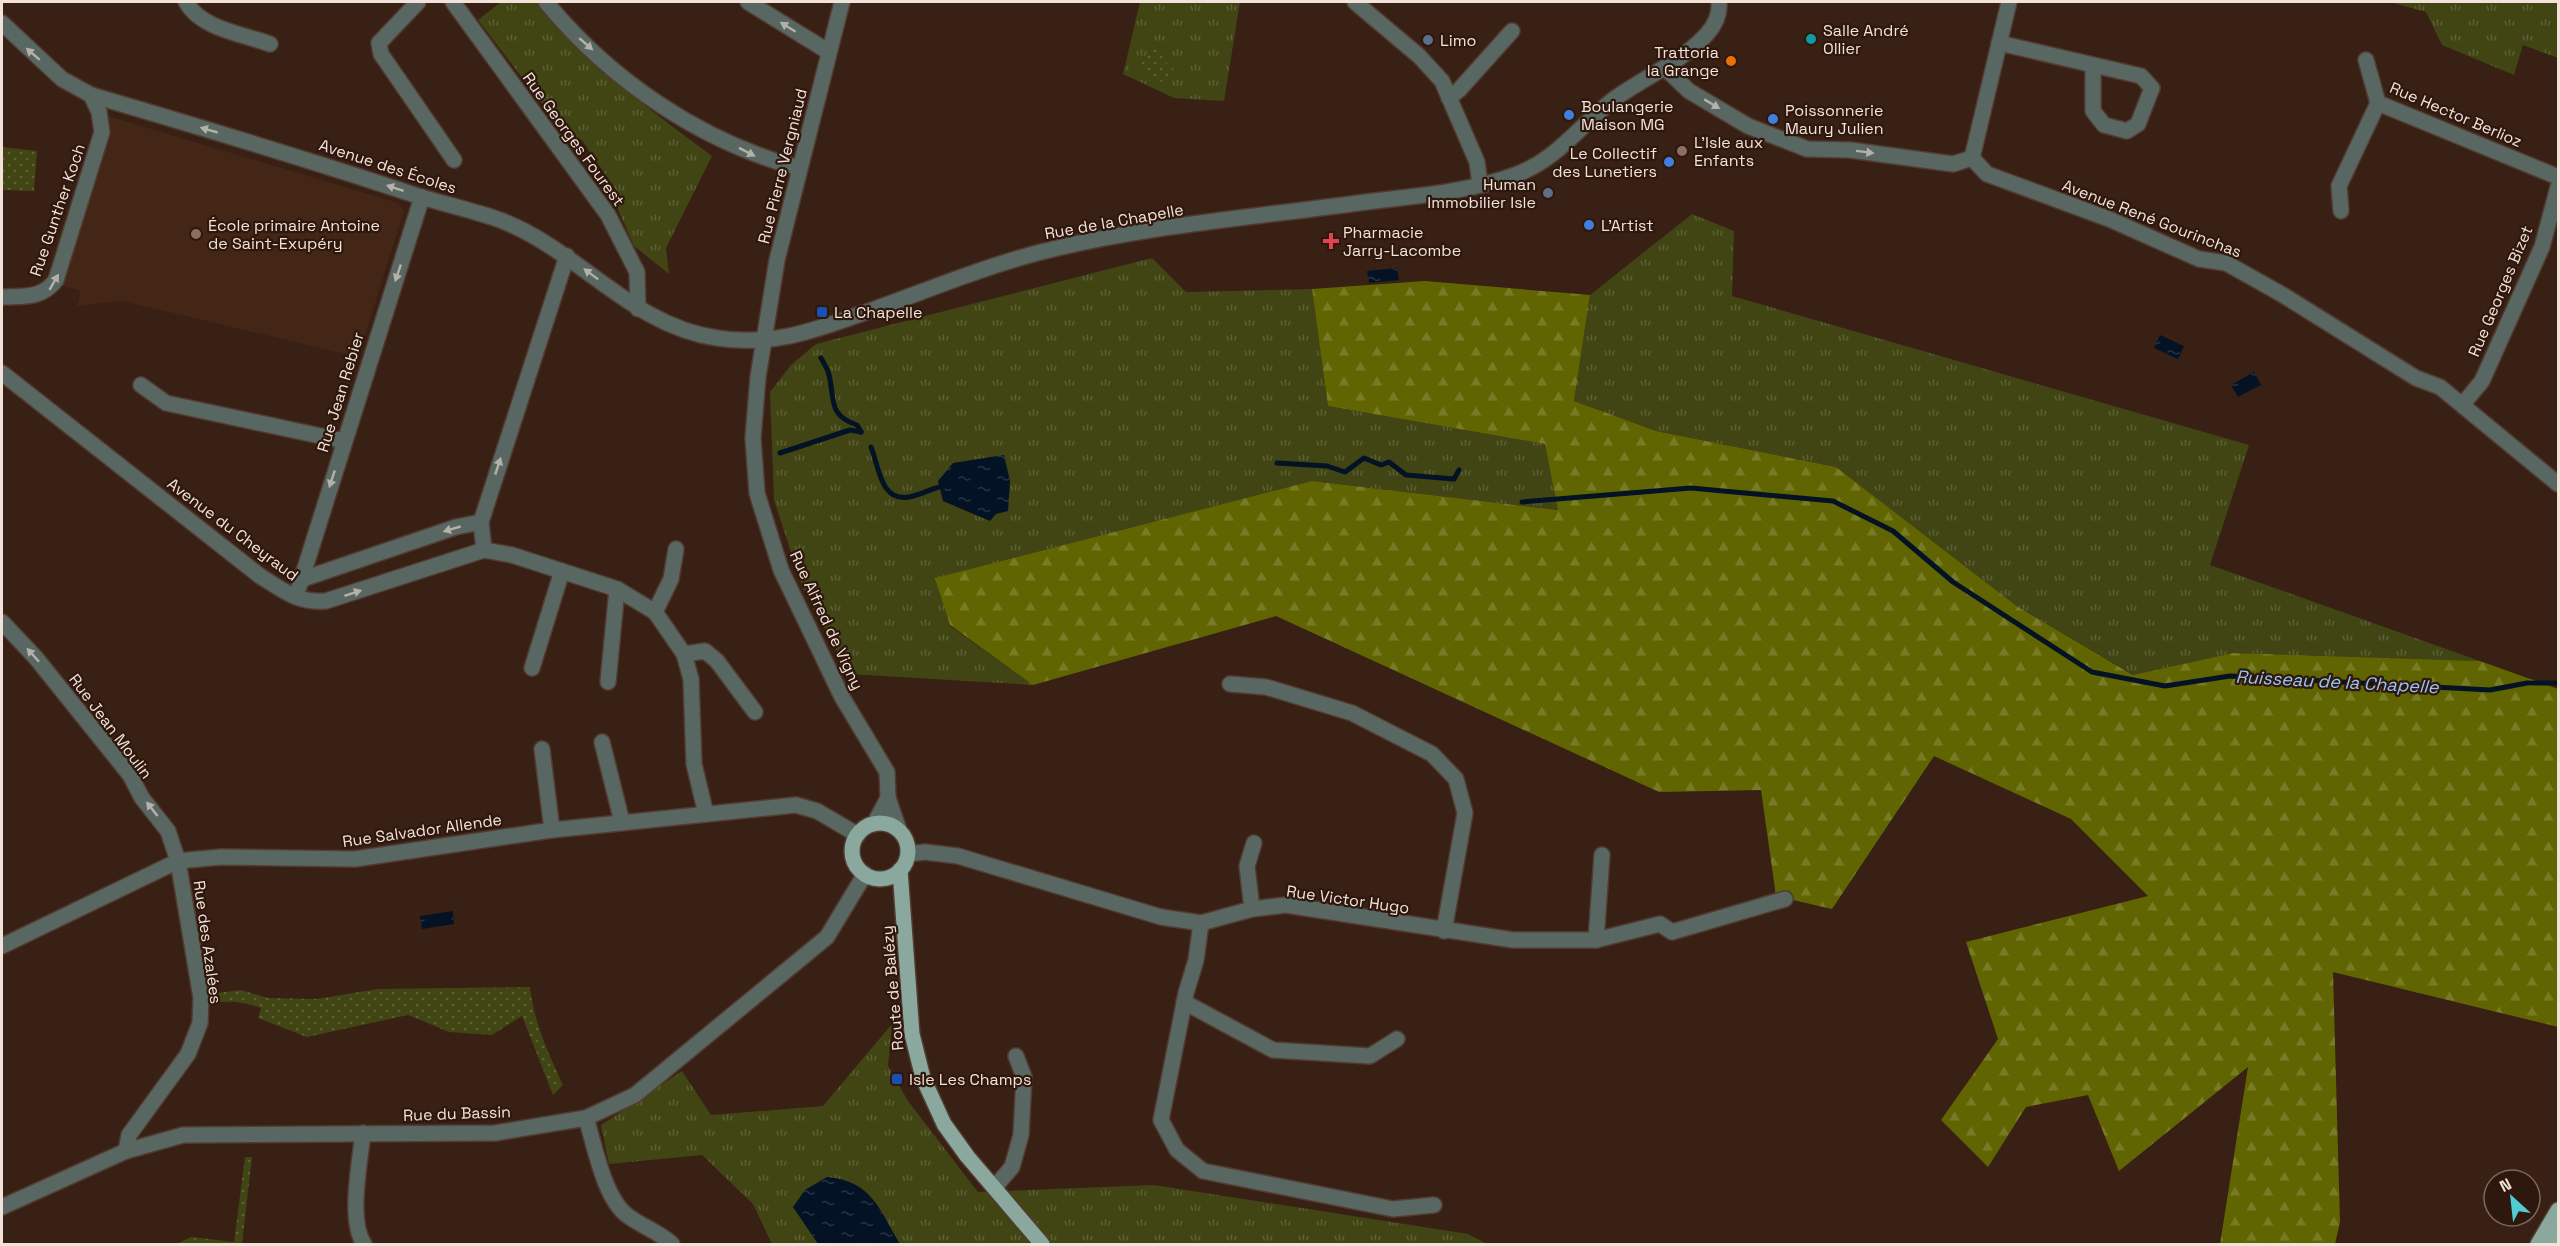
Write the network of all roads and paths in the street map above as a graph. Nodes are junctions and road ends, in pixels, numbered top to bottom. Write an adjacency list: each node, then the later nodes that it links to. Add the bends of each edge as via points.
1 (186, 2): 13 (street, via 208,22)
2 (418, 2): 22 (street, via 379,43 381,54)
3 (453, 2): 31 (street, Rue Georges Fourest, via 608,215 637,272)
4 (546, 2): 23 (street, one-way to 23, via 568,29 650,100 759,158)
5 (748, 2): 14 (street, one-way to 5)
6 (842, 2): 14 (street, Rue Pierre Vergniaud)
7 (1355, 2): 19 (street, via 1432,70)
8 (2009, 2): 12 (street)
9 (1720, 6): 17 (street, Rue de la Chapelle, via 1707,34)
10 (2, 23): 18 (street, Avenue des Écoles, one-way to 10, via 62,79)
11 (1512, 30): 19 (street)
12 (1999, 43): 16 (street); 21 (street)
13 (270, 44)
14 (829, 52): 23 (street, Rue Pierre Vergniaud)
15 (2366, 60): 20 (street, Rue Hector Berlioz)
16 (2093, 66): 16 (street, via 2141,76 2152,88 2138,124 2127,131 2104,125 2093,111)
17 (1666, 69): 21 (street, one-way to 21, via 1689,90 1748,126 1807,149 1850,150 1953,164); 25 (street, Rue de la Chapelle, via 1613,100 1552,157 1518,174)
18 (91, 95): 27 (street, Avenue des Écoles, one-way to 18, via 296,155); 30 (street, Rue Gunther Koch, one-way to 18, via 36,296 49,290 57,280 102,132)
19 (1449, 98): 25 (street, via 1478,162)
20 (2378, 103): 24 (street, Rue Hector Berlioz); 28 (street, via 2339,186)
21 (1972, 158): 35 (street, Avenue René Gourinchas, via 1987,174 2109,219 2199,259 2226,263)
22 (454, 160)
23 (799, 168): 32 (street, Rue Pierre Vergniaud, via 777,260)
24 (2559, 177)
25 (1480, 184): 32 (street, Rue de la Chapelle, via 1123,235 1039,253 813,331)
26 (2559, 187): 35 (street, Rue Georges Bizet, via 2542,247 2482,381)
27 (422, 197): 29 (street, Avenue des Écoles, via 502,221); 36 (street, Rue Jean Rebier, one-way to 36)
28 (2341, 211)
29 (567, 256): 31 (street, Avenue des Écoles, one-way to 29); 38 (street, one-way to 29)
30 (2, 297)
31 (638, 309): 32 (street, Avenue des Écoles, via 693,333)
32 (765, 341): 54 (street, Rue Alfred de Vigny, via 753,438 757,493 781,570 842,697 887,772)
33 (2, 373): 44 (street, Avenue du Cheyraud, via 260,576)
34 (141, 385): 36 (street, via 166,404)
35 (2463, 404): 37 (street, Avenue René Gourinchas)
36 (344, 441): 42 (street, Rue Jean Rebier, one-way to 42)
37 (2559, 483)
38 (481, 522): 40 (street); 42 (street, Avenue du Cheyraud, one-way to 42)
39 (676, 549): 45 (street, via 671,579)
40 (483, 550): 41 (street); 44 (street, Avenue du Cheyraud, one-way to 40, via 326,601)
41 (562, 571): 43 (street); 48 (street)
42 (300, 580): 44 (street, Rue Jean Rebier)
43 (617, 589): 45 (street); 49 (street)
44 (296, 598)
45 (655, 612): 47 (street)
46 (2, 622): 64 (street, Rue Jean Moulin, one-way to 46, via 168,831 130,775)
47 (684, 654): 51 (street, via 705,651); 55 (street, via 691,679 694,764)
48 (532, 668)
49 (608, 682)
50 (1230, 684): 72 (street, via 1266,687 1352,713 1432,754 1455,779 1466,813)
51 (755, 712)
52 (602, 742): 56 (street)
53 (542, 748): 58 (street)
54 (888, 798): 57 (street); 59 (street, Rue Alfred de Vigny)
55 (706, 814): 56 (street, Rue Salvador Allende); 60 (street, Rue Salvador Allende, via 795,806 817,811)
56 (622, 822): 58 (street, Rue Salvador Allende)
57 (874, 824): 59 (main road, via 888,824); 60 (main road)
58 (552, 830): 64 (street, Rue Salvador Allende, via 355,859 221,857)
59 (899, 830): 62 (main road)
60 (858, 835): 66 (main road, via 853,852)
61 (1254, 843): 70 (street, via 1247,866)
62 (908, 854): 65 (main road); 71 (street, Rue Victor Hugo, via 958,856 1161,917)
63 (1602, 855): 73 (street)
64 (178, 861): 74 (street, Rue Salvador Allende); 80 (street, Rue des Azalées, via 201,998 200,1023 188,1054 129,1135)
65 (900, 870): 67 (main road); 69 (main road, Route de Balézy)
66 (865, 874): 67 (main road); 78 (street, Rue du Bassin, via 827,937 635,1095)
67 (883, 879): 69 (main road, Route de Balézy)
68 (1785, 899): 73 (street, Rue Victor Hugo, via 1672,932 1660,924)
69 (901, 903): 81 (main road, Route de Balézy, via 906,922 912,1035 923,1078 944,1124)
70 (1252, 909): 71 (street, Rue Victor Hugo); 72 (street, Rue Victor Hugo, via 1286,906)
71 (1202, 923): 75 (street)
72 (1444, 931): 73 (street, Rue Victor Hugo, via 1513,940)
73 (1596, 940)
74 (2, 946)
75 (1184, 1002): 76 (street, via 1274,1050 1370,1056); 82 (street, via 1161,1120 1177,1150 1203,1171 1393,1209)
76 (1397, 1039)
77 (1016, 1056): 81 (street, via 1024,1077 1021,1135 1012,1167)
78 (586, 1118): 79 (street, Rue du Bassin, via 495,1133); 87 (street, via 613,1202)
79 (363, 1133): 80 (street, Rue du Bassin, via 183,1135); 86 (street, via 356,1209)
80 (126, 1151): 83 (street, Rue du Bassin)
81 (994, 1188): 88 (main road, Route de Balézy)
82 (1434, 1205)
83 (2, 1207)
84 (2559, 1210): 89 (main road)
85 (2559, 1234): 90 (main road)
86 (364, 1245)
87 (672, 1245)
88 (1042, 1245)
89 (2538, 1245)
90 (2552, 1245)

